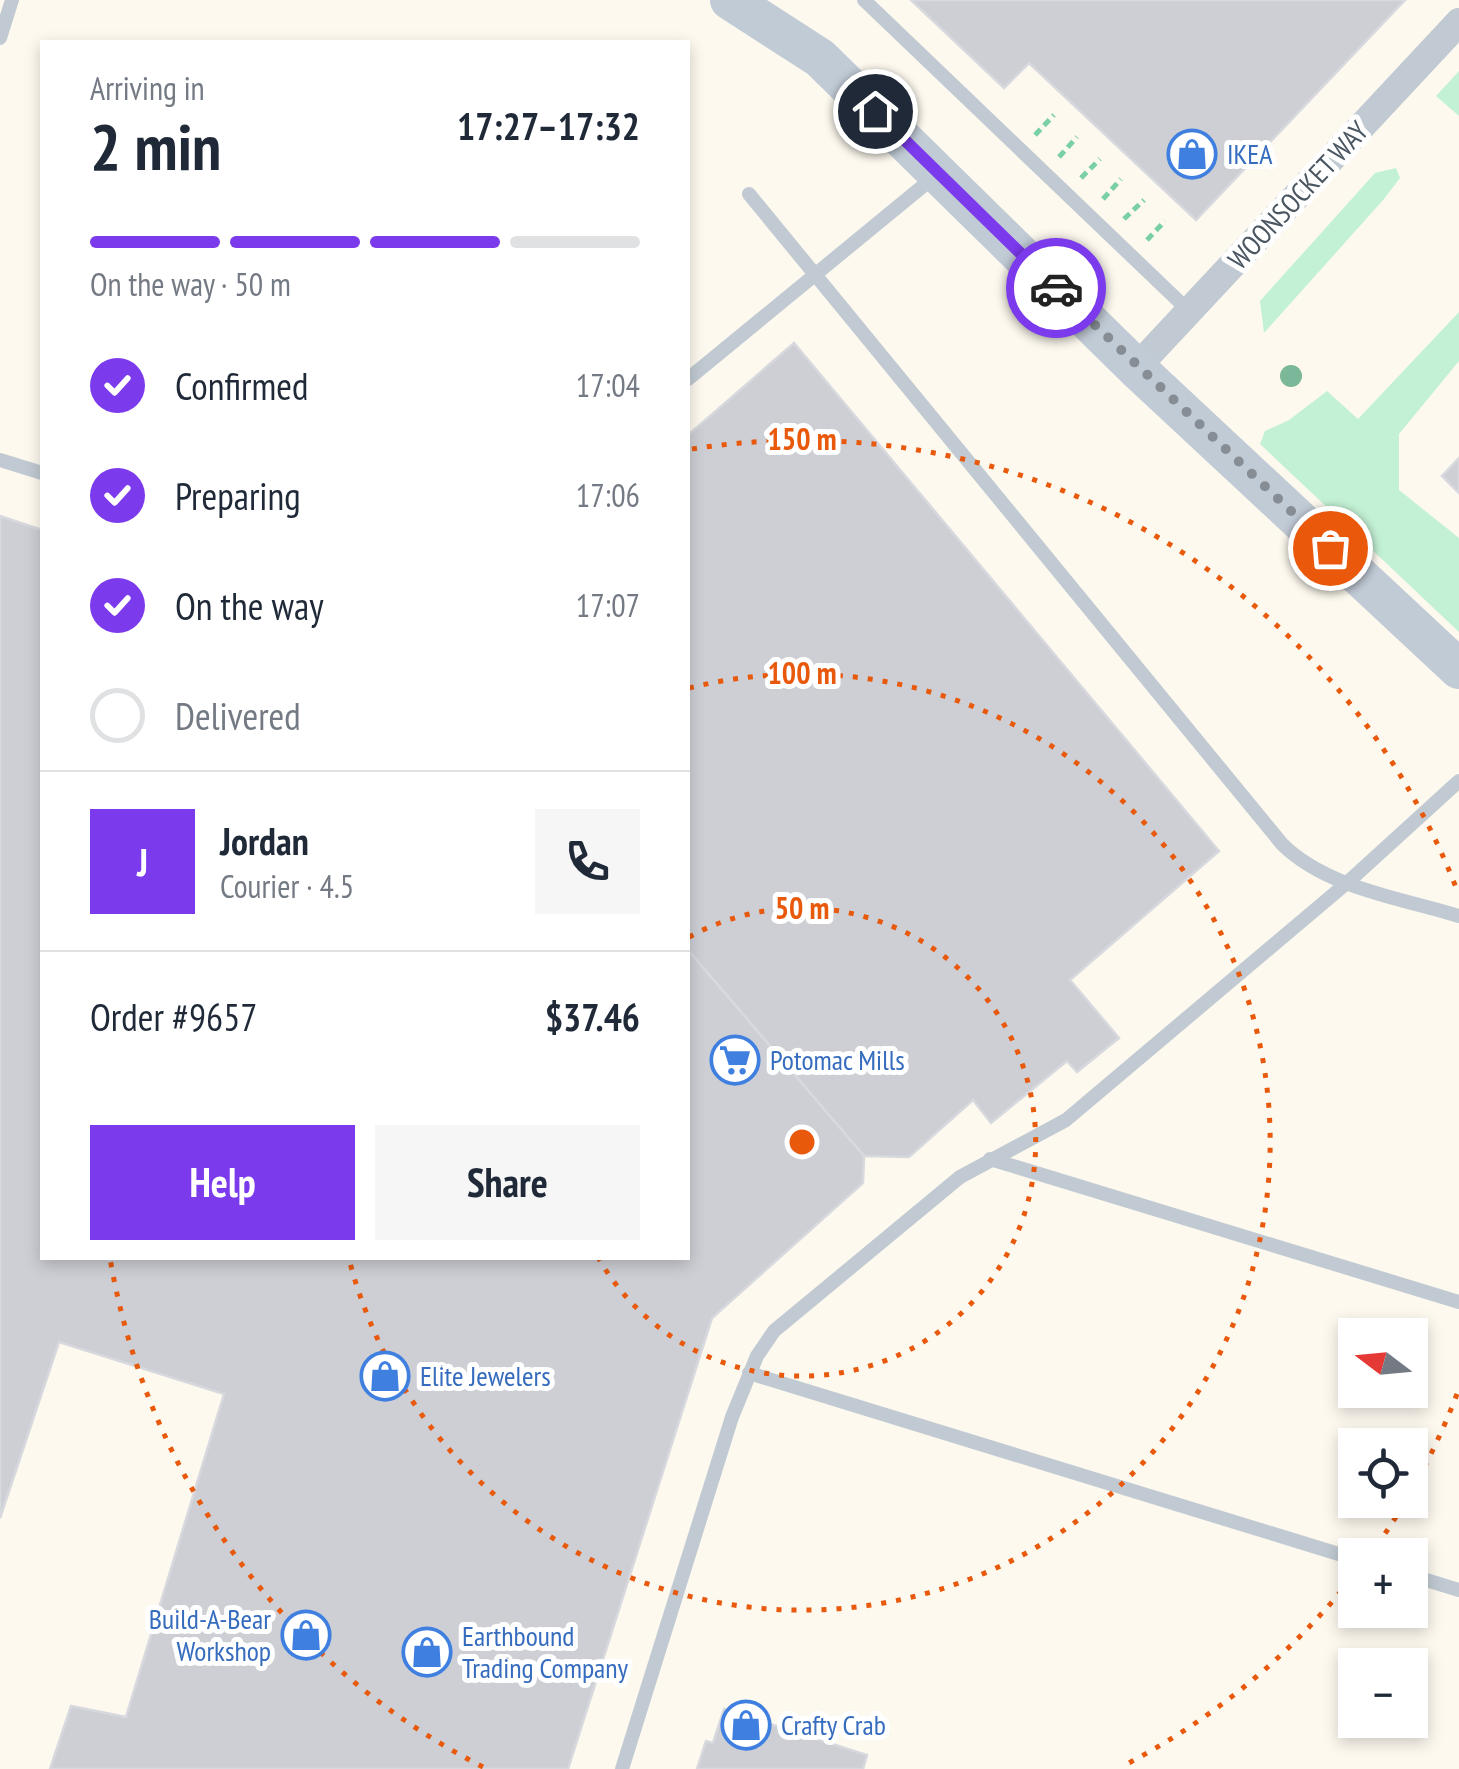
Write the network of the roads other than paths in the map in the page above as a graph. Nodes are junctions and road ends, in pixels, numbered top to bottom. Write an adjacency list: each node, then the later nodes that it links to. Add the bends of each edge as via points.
1 (12, 0): 5 (lane)
2 (730, 0): 6 (street, via 820,58)
3 (864, 0): 9 (lane)
4 (1459, 22): 9 (street, WOONSOCKET WAY)
5 (0, 38)
6 (938, 173): 8 (lane); 10 (street)
7 (749, 194): 8 (lane)
8 (815, 274): 11 (lane); 16 (lane, via 1282,844 1309,868)
9 (1189, 311): 10 (street, WOONSOCKET WAY)
10 (1136, 368): 14 (street)
11 (690, 377)
12 (0, 460): 13 (lane)
13 (40, 472)
14 (1459, 669)
15 (1459, 780): 16 (lane)
16 (1348, 882): 17 (lane); 18 (lane, via 1066,1120)
17 (1459, 916)
18 (990, 1159): 19 (lane); 20 (lane, via 774,1331)
19 (1459, 1302)
20 (749, 1373): 21 (lane); 24 (lane)
21 (1338, 1553)
22 (1428, 1581): 23 (lane)
23 (1459, 1590)
24 (622, 1769)

